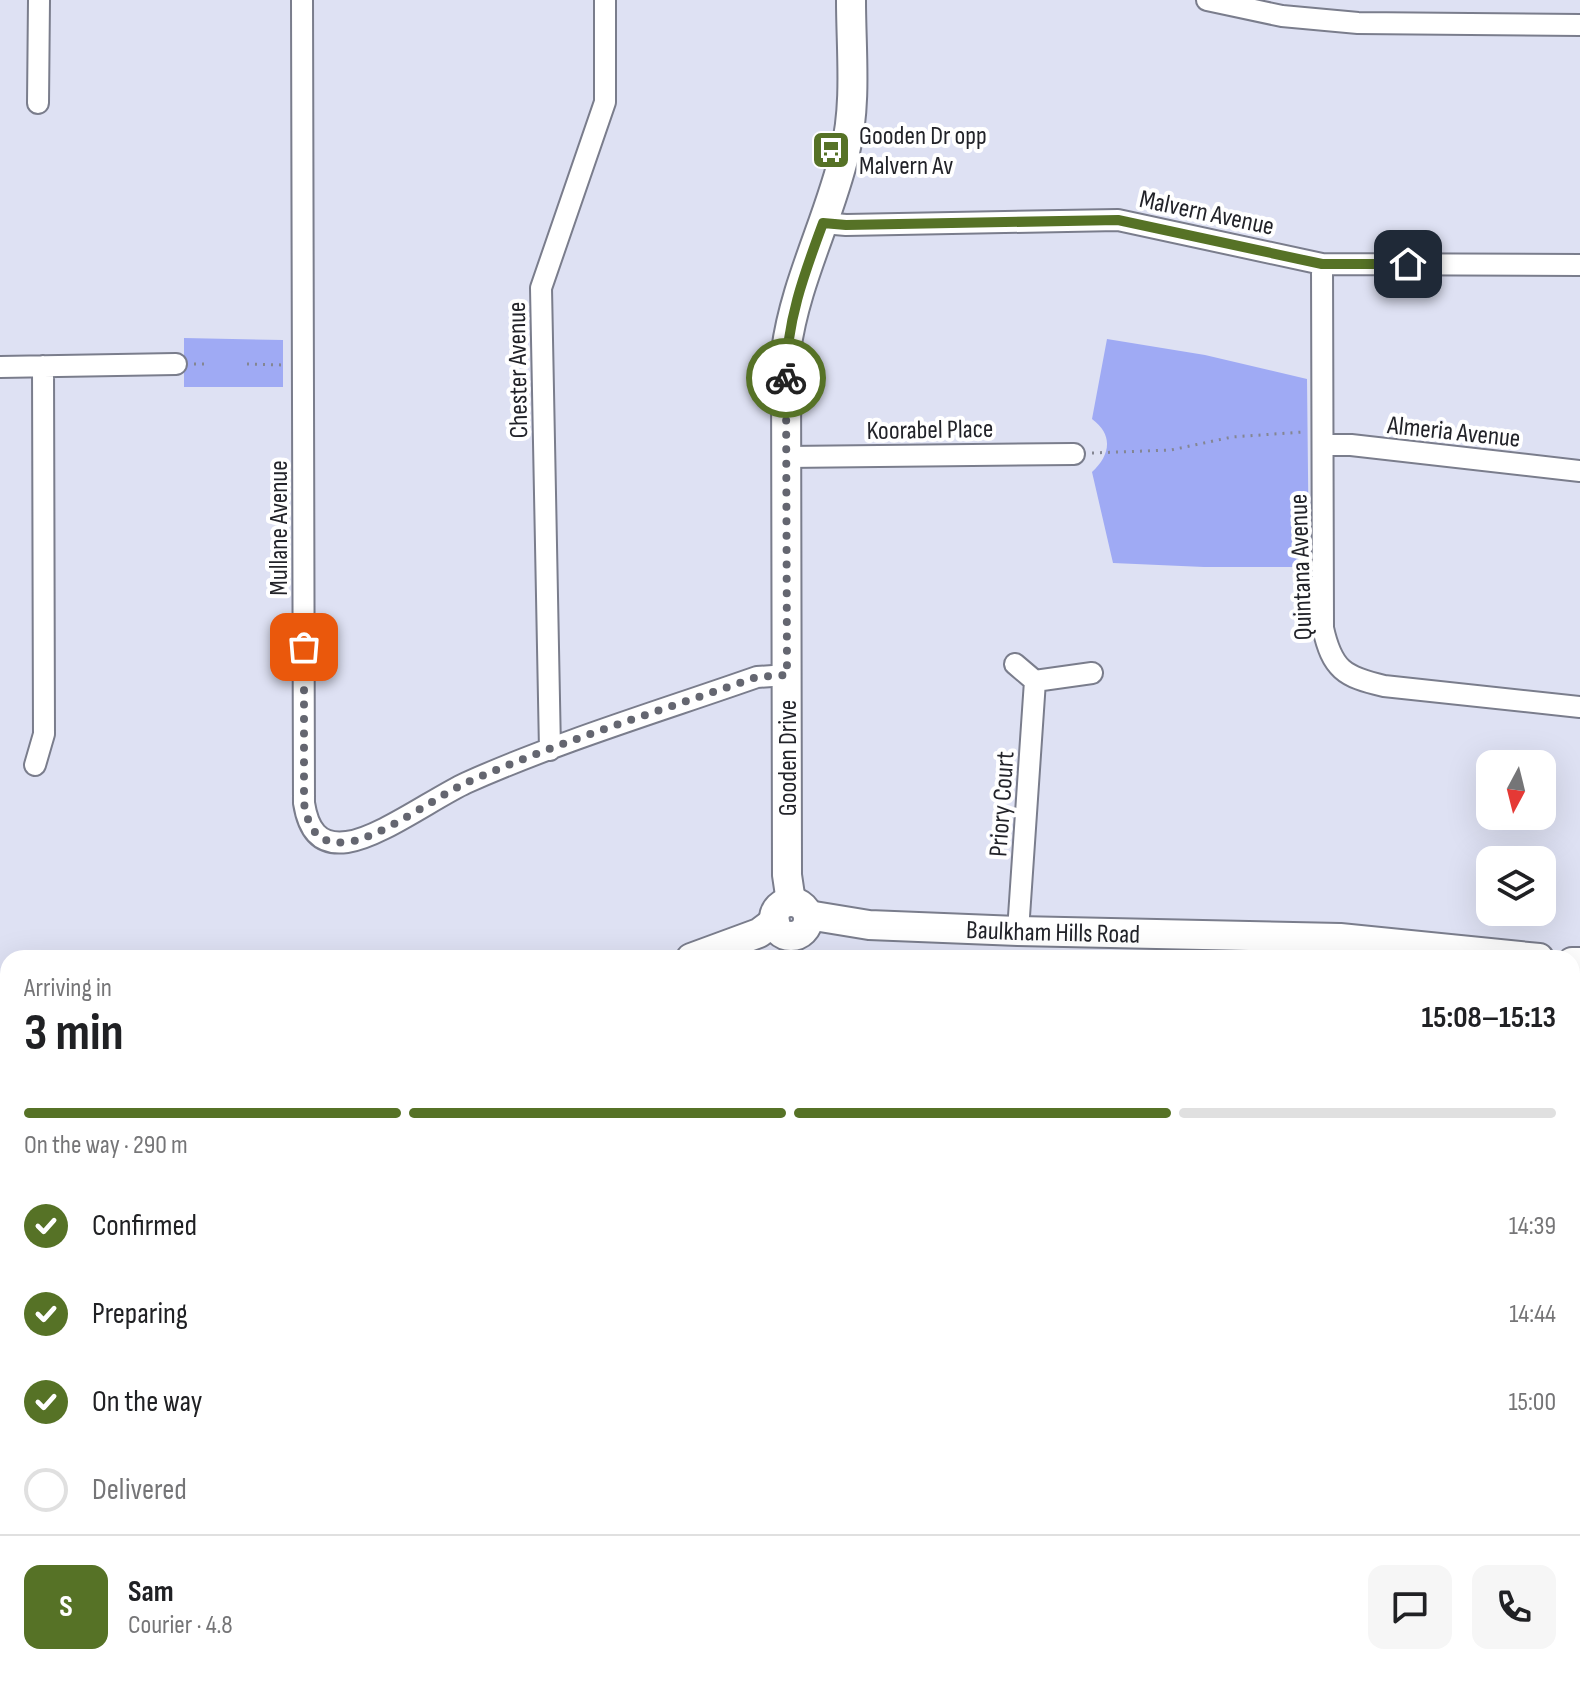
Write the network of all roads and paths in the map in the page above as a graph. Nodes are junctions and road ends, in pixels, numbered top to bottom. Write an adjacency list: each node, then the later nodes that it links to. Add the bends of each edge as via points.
1 (39, 0): 7 (street)
2 (302, 0): 25 (street, Mullane Avenue, via 307,824 330,842 370,835 465,784)
3 (605, 0): 25 (street, Chester Avenue, via 605,102 541,288)
4 (851, 0): 8 (street, Gooden Drive, via 848,132)
5 (1207, 0): 6 (street, via 1282,16 1358,23)
6 (1580, 25)
7 (38, 103)
8 (823, 223): 9 (street, Malvern Avenue, via 1118,220); 18 (street, Gooden Drive, via 796,299 786,351)
9 (1322, 264): 10 (street, Malvern Avenue); 16 (street, Quintana Avenue)
10 (1580, 265)
11 (176, 364): 14 (street)
12 (247, 364): 13 (path)
13 (288, 365)
14 (43, 366): 15 (street); 26 (street, via 44,734)
15 (0, 367)
16 (1323, 438): 17 (path, via 1254,434 1171,450); 19 (street, Almeria Avenue); 24 (street, Quintana Avenue, via 1323,628 1329,652 1342,672 1384,686)
17 (1074, 454): 18 (street, Koorabel Place)
18 (787, 457): 22 (street, Gooden Drive)
19 (1580, 471)
20 (1015, 664): 23 (street)
21 (1092, 673): 23 (street)
22 (787, 675): 25 (street, Mullane Avenue, via 757,677); 27 (street, Gooden Drive)
23 (1035, 681): 28 (street, Priory Court)
24 (1580, 707)
25 (550, 750)
26 (35, 765)
27 (791, 913): 28 (street, Baulkham Hills Road, via 869,925); 29 (street, via 759,933)
28 (1018, 931): 30 (street, Baulkham Hills Road, via 1340,938)
29 (713, 950)
30 (1459, 950)

